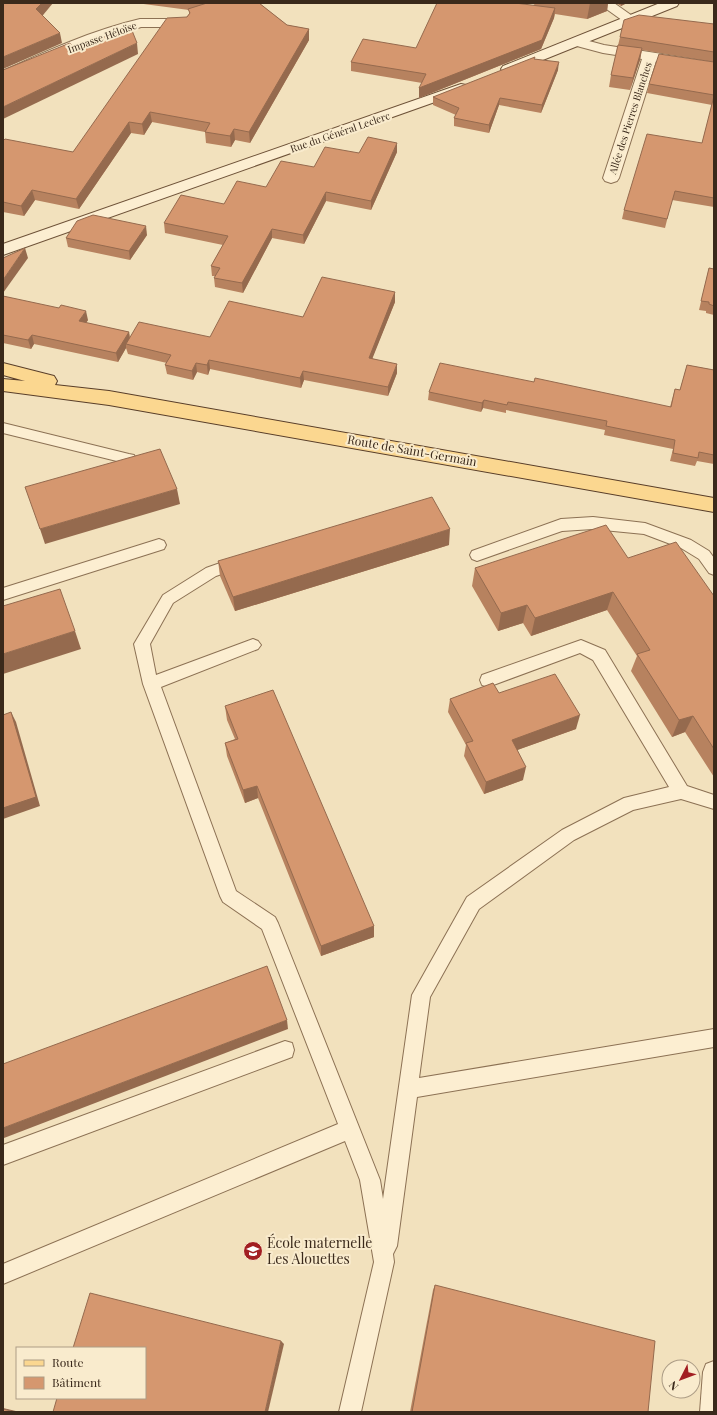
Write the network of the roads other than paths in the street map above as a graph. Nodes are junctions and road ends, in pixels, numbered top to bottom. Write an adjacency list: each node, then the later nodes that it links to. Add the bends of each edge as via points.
1 (605, 3): 3 (street)
2 (672, 3): 3 (street, Rue du Général Leclerc)
3 (631, 20): 5 (street, Rue du Général Leclerc)
4 (183, 23): 8 (street, Impasse Héloïse, via 140,23 30,64)
5 (578, 42): 6 (street, via 603,50); 10 (street, Rue du Général Leclerc, via 420,104)
6 (650, 57): 7 (street); 9 (street, Allée des Pierres Blanches)
7 (714, 66)
8 (3, 77)
9 (611, 178)
10 (3, 250)
11 (3, 369): 13 (main road, Route de Saint-Germain)
12 (3, 385): 13 (main road, Route de Saint-Germain)
13 (109, 398): 16 (main road, Route de Saint-Germain)
14 (3, 428): 15 (lane)
15 (129, 459)
16 (714, 505)
17 (159, 545): 21 (lane)
18 (477, 555): 20 (lane, via 561,526 593,523 645,529 686,544 704,555)
19 (255, 558): 24 (lane, via 211,572 168,599 142,644)
20 (714, 569)
21 (3, 594)
22 (252, 646): 24 (lane)
23 (488, 680): 25 (lane, via 581,646 599,655)
24 (152, 684): 30 (lane, via 229,896 269,923)
25 (681, 792): 26 (lane); 29 (lane, via 630,803 568,835 473,903 421,995)
26 (714, 802)
27 (714, 1038): 29 (lane)
28 (285, 1050): 31 (lane)
29 (408, 1089): 32 (lane)
30 (350, 1129): 32 (lane, via 370,1180); 33 (lane)
31 (3, 1155)
32 (384, 1262): 35 (lane)
33 (3, 1274)
34 (714, 1372): 36 (lane)
35 (350, 1412)
36 (711, 1412)

